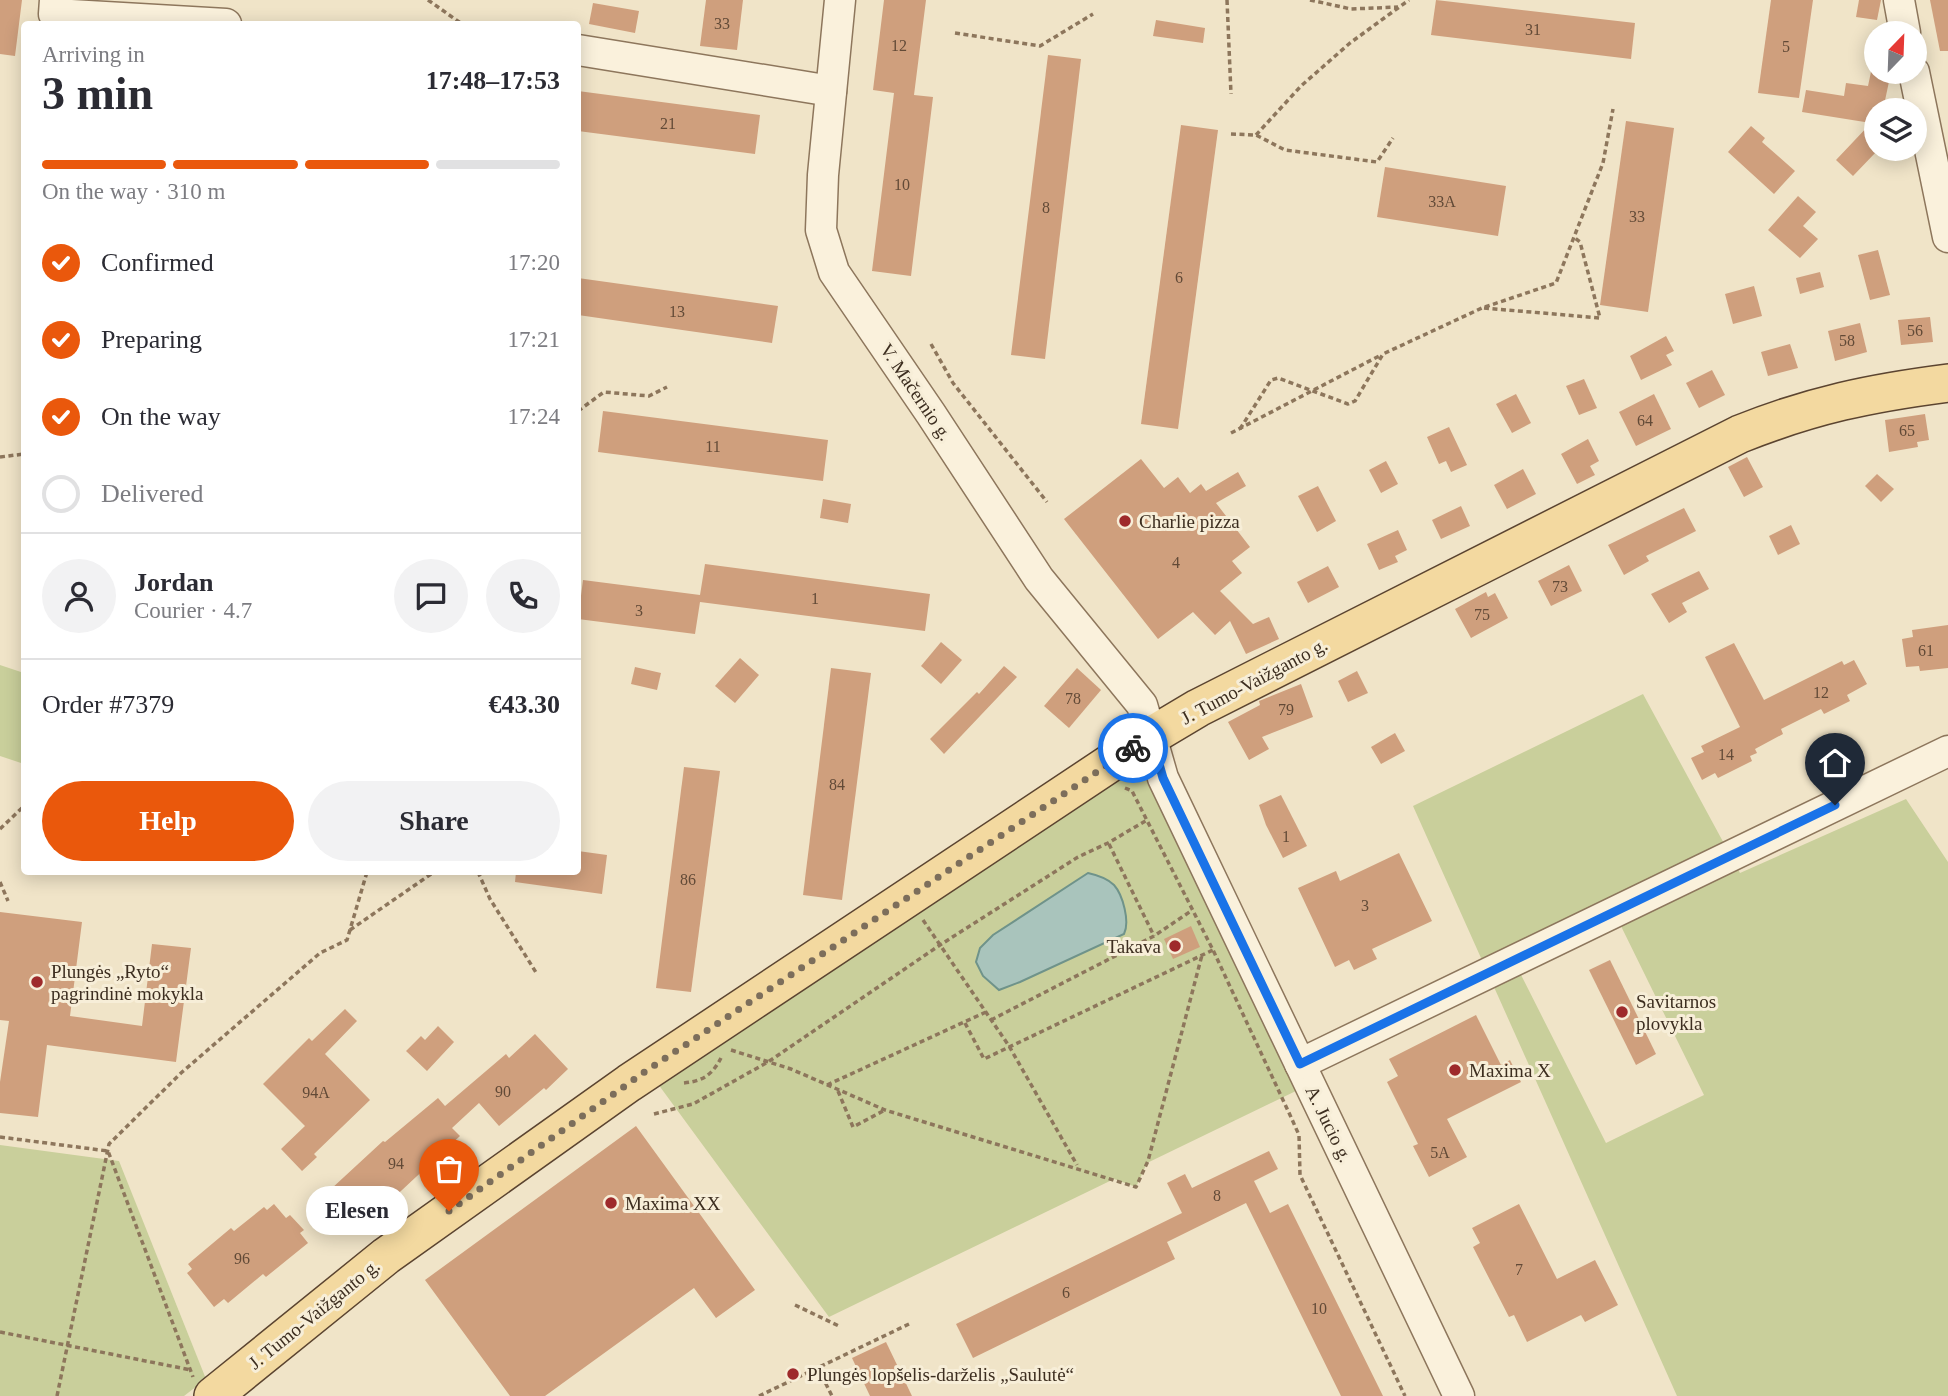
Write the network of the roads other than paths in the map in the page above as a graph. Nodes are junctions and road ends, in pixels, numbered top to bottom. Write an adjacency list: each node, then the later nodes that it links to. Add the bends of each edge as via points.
1 (55, 0): 4 (street, via 54,14)
2 (840, 0): 8 (street, V. Mačernio g.)
3 (1899, 0): 5 (street)
4 (174, 21)
5 (1903, 21)
6 (581, 50): 8 (street)
7 (1916, 84): 9 (street)
8 (831, 91): 11 (street, V. Mačernio g., via 821,230 834,272 1039,579 1142,705)
9 (1948, 237)
10 (1948, 383): 11 (main road, J. Tumo-Vaižganto g., via 1861,395 1740,434)
11 (1151, 736): 13 (street, A. Jucio g., via 1163,778); 14 (main road, J. Tumo-Vaižganto g., via 629,1083 386,1256)
12 (1948, 751): 13 (street)
13 (1300, 1064): 15 (street, A. Jucio g.)
14 (199, 1381)
15 (1459, 1396)

